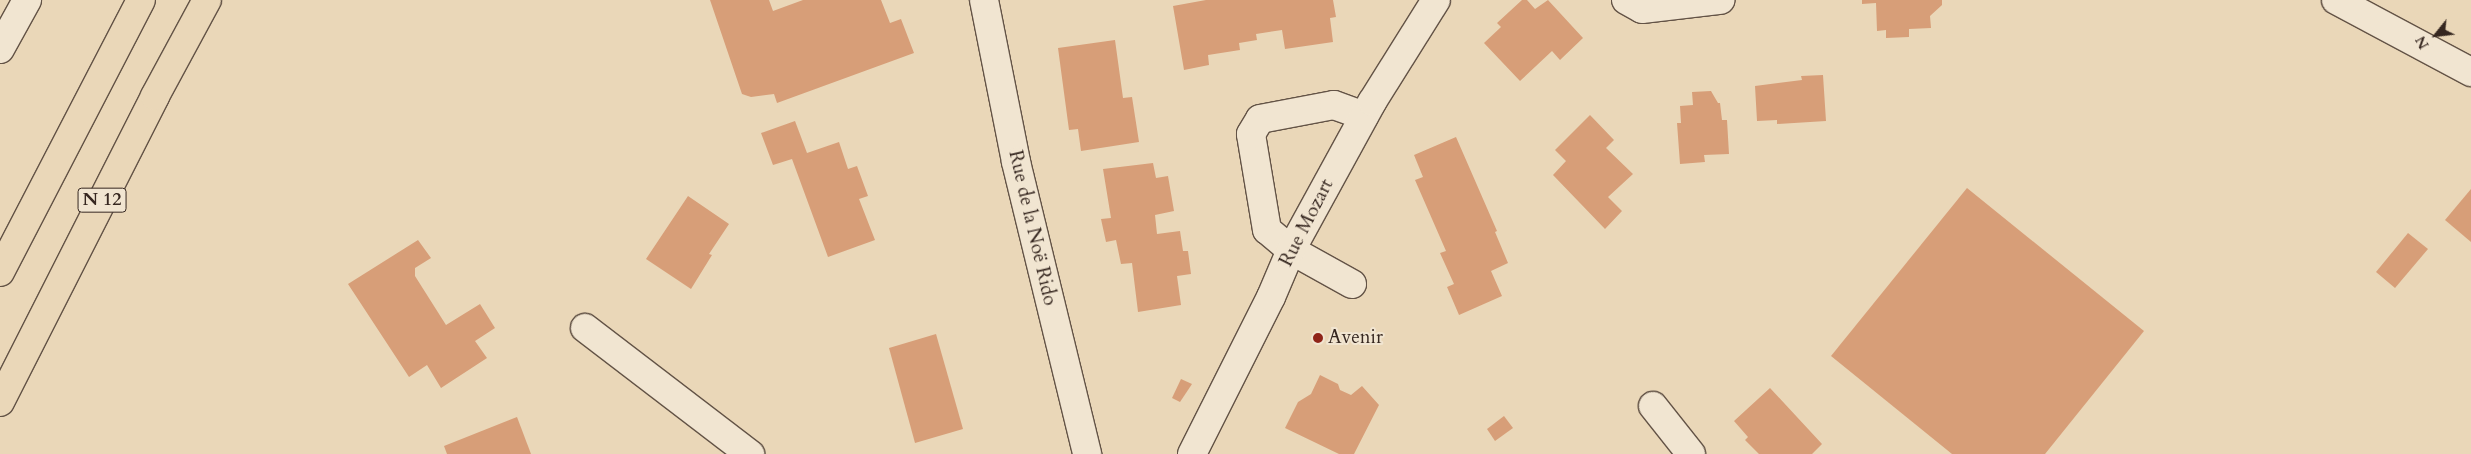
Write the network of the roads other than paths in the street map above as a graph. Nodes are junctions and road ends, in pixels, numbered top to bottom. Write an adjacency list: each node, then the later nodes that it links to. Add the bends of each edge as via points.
1 (26, 0): 9 (street)
2 (141, 0): 13 (highway)
3 (207, 0): 16 (highway, N 12)
4 (984, 0): 19 (street, Rue de la Noë Rido, via 1016,162)
5 (1436, 0): 11 (street, Rue Mozart)
6 (1626, 0): 7 (street, via 1642,9)
7 (1720, 0)
8 (2336, 0): 10 (street)
9 (0, 50)
10 (2471, 72)
11 (1364, 116): 12 (street, Rue Mozart); 12 (street, via 1334,104 1260,119 1250,134 1267,230)
12 (1291, 250): 14 (street); 20 (street, Rue Mozart, via 1271,297)
13 (0, 272)
14 (1352, 284)
15 (584, 328): 18 (street)
16 (0, 402)
17 (1653, 406): 21 (street)
18 (750, 454)
19 (1087, 454)
20 (1192, 454)
21 (1691, 454)

